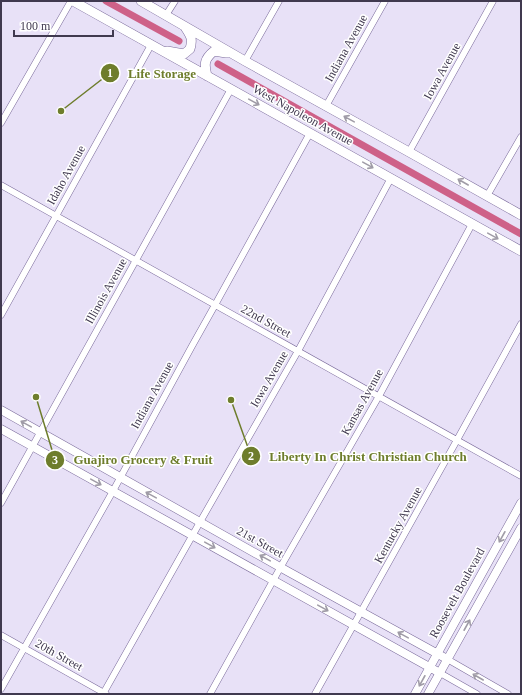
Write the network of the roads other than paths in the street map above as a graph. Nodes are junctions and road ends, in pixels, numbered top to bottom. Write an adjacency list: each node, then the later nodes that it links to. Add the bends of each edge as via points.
1 (72, 1): 9 (main road, West Napoleon Avenue); 16 (street)
2 (141, 1): 7 (main road, West Napoleon Avenue)
3 (175, 1): 7 (street)
4 (279, 1): 12 (street)
5 (385, 1): 15 (street, Indiana Avenue)
6 (493, 1): 19 (street, Iowa Avenue)
7 (166, 15): 8 (main road, West Napoleon Avenue)
8 (185, 26): 10 (main road, via 191,36 190,49 184,54); 11 (main road, West Napoleon Avenue)
9 (151, 45): 10 (main road, West Napoleon Avenue); 24 (street, Idaho Avenue)
10 (162, 51): 13 (main road, West Napoleon Avenue)
11 (234, 54): 12 (main road, West Napoleon Avenue); 13 (main road, via 214,51 208,55 204,67)
12 (245, 61): 15 (main road, West Napoleon Avenue)
13 (207, 76): 14 (main road, West Napoleon Avenue)
14 (231, 89): 17 (main road, West Napoleon Avenue, one-way to 17); 27 (street, Illinois Avenue)
15 (326, 106): 19 (main road, West Napoleon Avenue, one-way to 15)
16 (1, 124)
17 (310, 133): 20 (main road, West Napoleon Avenue, one-way to 20); 28 (street, Indiana Avenue)
18 (521, 137): 22 (street)
19 (409, 152): 22 (main road, West Napoleon Avenue, one-way to 19)
20 (391, 178): 25 (main road, West Napoleon Avenue); 31 (street, Iowa Avenue)
21 (1, 185): 24 (street, 22nd Street)
22 (488, 196): 23 (main road, West Napoleon Avenue)
23 (521, 215)
24 (56, 216): 27 (street, 22nd Street); 29 (street, Idaho Avenue)
25 (472, 224): 26 (main road, West Napoleon Avenue, one-way to 26); 32 (street, Kansas Avenue)
26 (521, 251)
27 (136, 260): 28 (street, 22nd Street); 35 (street, Illinois Avenue)
28 (215, 305): 31 (street, 22nd Street); 39 (street, Indiana Avenue)
29 (1, 316)
30 (521, 324): 36 (street, Kentucky Avenue)
31 (298, 351): 32 (street, 22nd Street); 43 (street, Iowa Avenue)
32 (379, 396): 36 (street, 22nd Street); 46 (street, Kansas Avenue)
33 (1, 410): 35 (street, 21st Street, one-way to 33)
34 (1, 428): 37 (street)
35 (40, 432): 37 (street, Illinois Avenue); 39 (street, 21st Street)
36 (458, 440): 38 (street, 22nd Street); 48 (street, Kentucky Avenue)
37 (33, 446): 40 (street, one-way to 40); 41 (street, Illinois Avenue)
38 (521, 476)
39 (120, 477): 40 (street, Indiana Avenue); 43 (street, 21st Street, one-way to 39)
40 (113, 491): 45 (street); 51 (street, Indiana Avenue)
41 (1, 503)
42 (521, 503): 52 (street, Roosevelt Boulevard, one-way to 52)
43 (200, 522): 45 (street, Iowa Avenue); 46 (street, 21st Street, one-way to 43)
44 (521, 528): 53 (street, Roosevelt Boulevard, one-way to 44)
45 (192, 536): 47 (street, one-way to 47); 57 (street, Iowa Avenue)
46 (281, 567): 47 (street, Kansas Avenue); 48 (street, 21st Street)
47 (274, 580): 49 (street, one-way to 49); 58 (street, Kansas Avenue)
48 (362, 612): 49 (street, Kentucky Avenue); 52 (street, 21st Street, one-way to 48)
49 (354, 625): 54 (street); 59 (street, Kentucky Avenue)
50 (1, 635): 51 (street, 20th Street)
51 (24, 648): 56 (street, Indiana Avenue); 57 (street, 20th Street)
52 (437, 653): 53 (street, 21st Street); 54 (street, Roosevelt Boulevard)
53 (448, 659): 55 (street, Roosevelt Boulevard); 63 (street, 21st Street, one-way to 53)
54 (430, 667): 55 (street); 60 (street, Roosevelt Boulevard, one-way to 60)
55 (440, 673): 61 (street, Roosevelt Boulevard); 62 (street)
56 (1, 689)
57 (104, 694)
58 (210, 694)
59 (315, 694)
60 (414, 694)
61 (428, 694)
62 (477, 694)
63 (508, 694)

